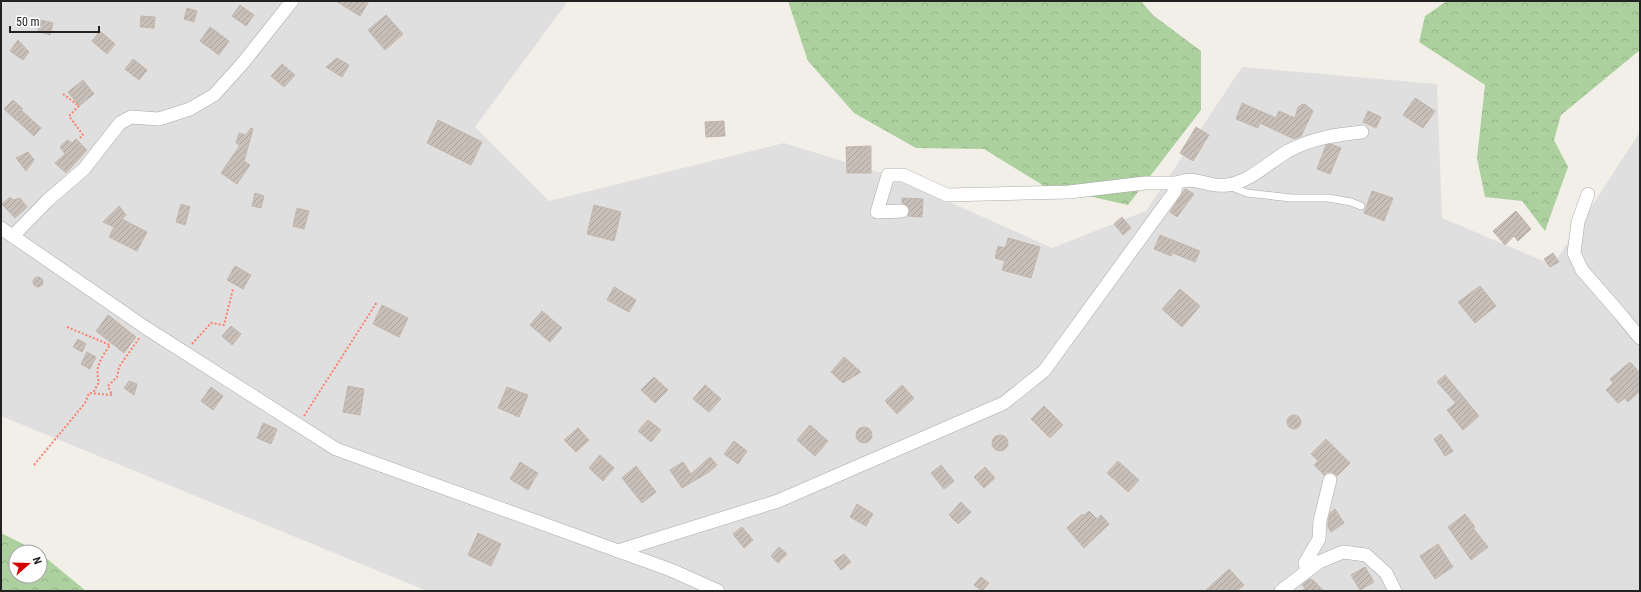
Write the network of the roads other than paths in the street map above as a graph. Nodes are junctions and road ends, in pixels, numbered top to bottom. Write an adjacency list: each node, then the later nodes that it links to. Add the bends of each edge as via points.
1 (292, 1): 9 (street, via 214,95 190,109 159,119 131,118 120,123 84,169 48,200)
2 (1362, 132): 4 (street, via 1323,137 1296,147 1247,178)
3 (1176, 183): 4 (street, via 1192,180); 7 (street, via 1145,183 1069,192 947,196 903,175 888,175 877,212); 12 (street, via 1175,191 1044,371 1004,403 778,501)
4 (1227, 186): 6 (lane, via 1247,194 1328,198)
5 (1588, 194): 10 (street, via 1578,222 1574,253 1582,270)
6 (1361, 206)
7 (902, 211)
8 (1, 228): 9 (street)
9 (13, 236): 12 (street, via 146,328 336,449)
10 (1640, 338)
11 (1330, 480): 13 (street, via 1320,521 1319,539 1305,563)
12 (618, 551): 14 (street, via 671,570)
13 (1307, 571): 15 (street); 16 (street, via 1343,552 1366,555 1386,572)
14 (718, 591)
15 (1281, 591)
16 (1395, 591)

